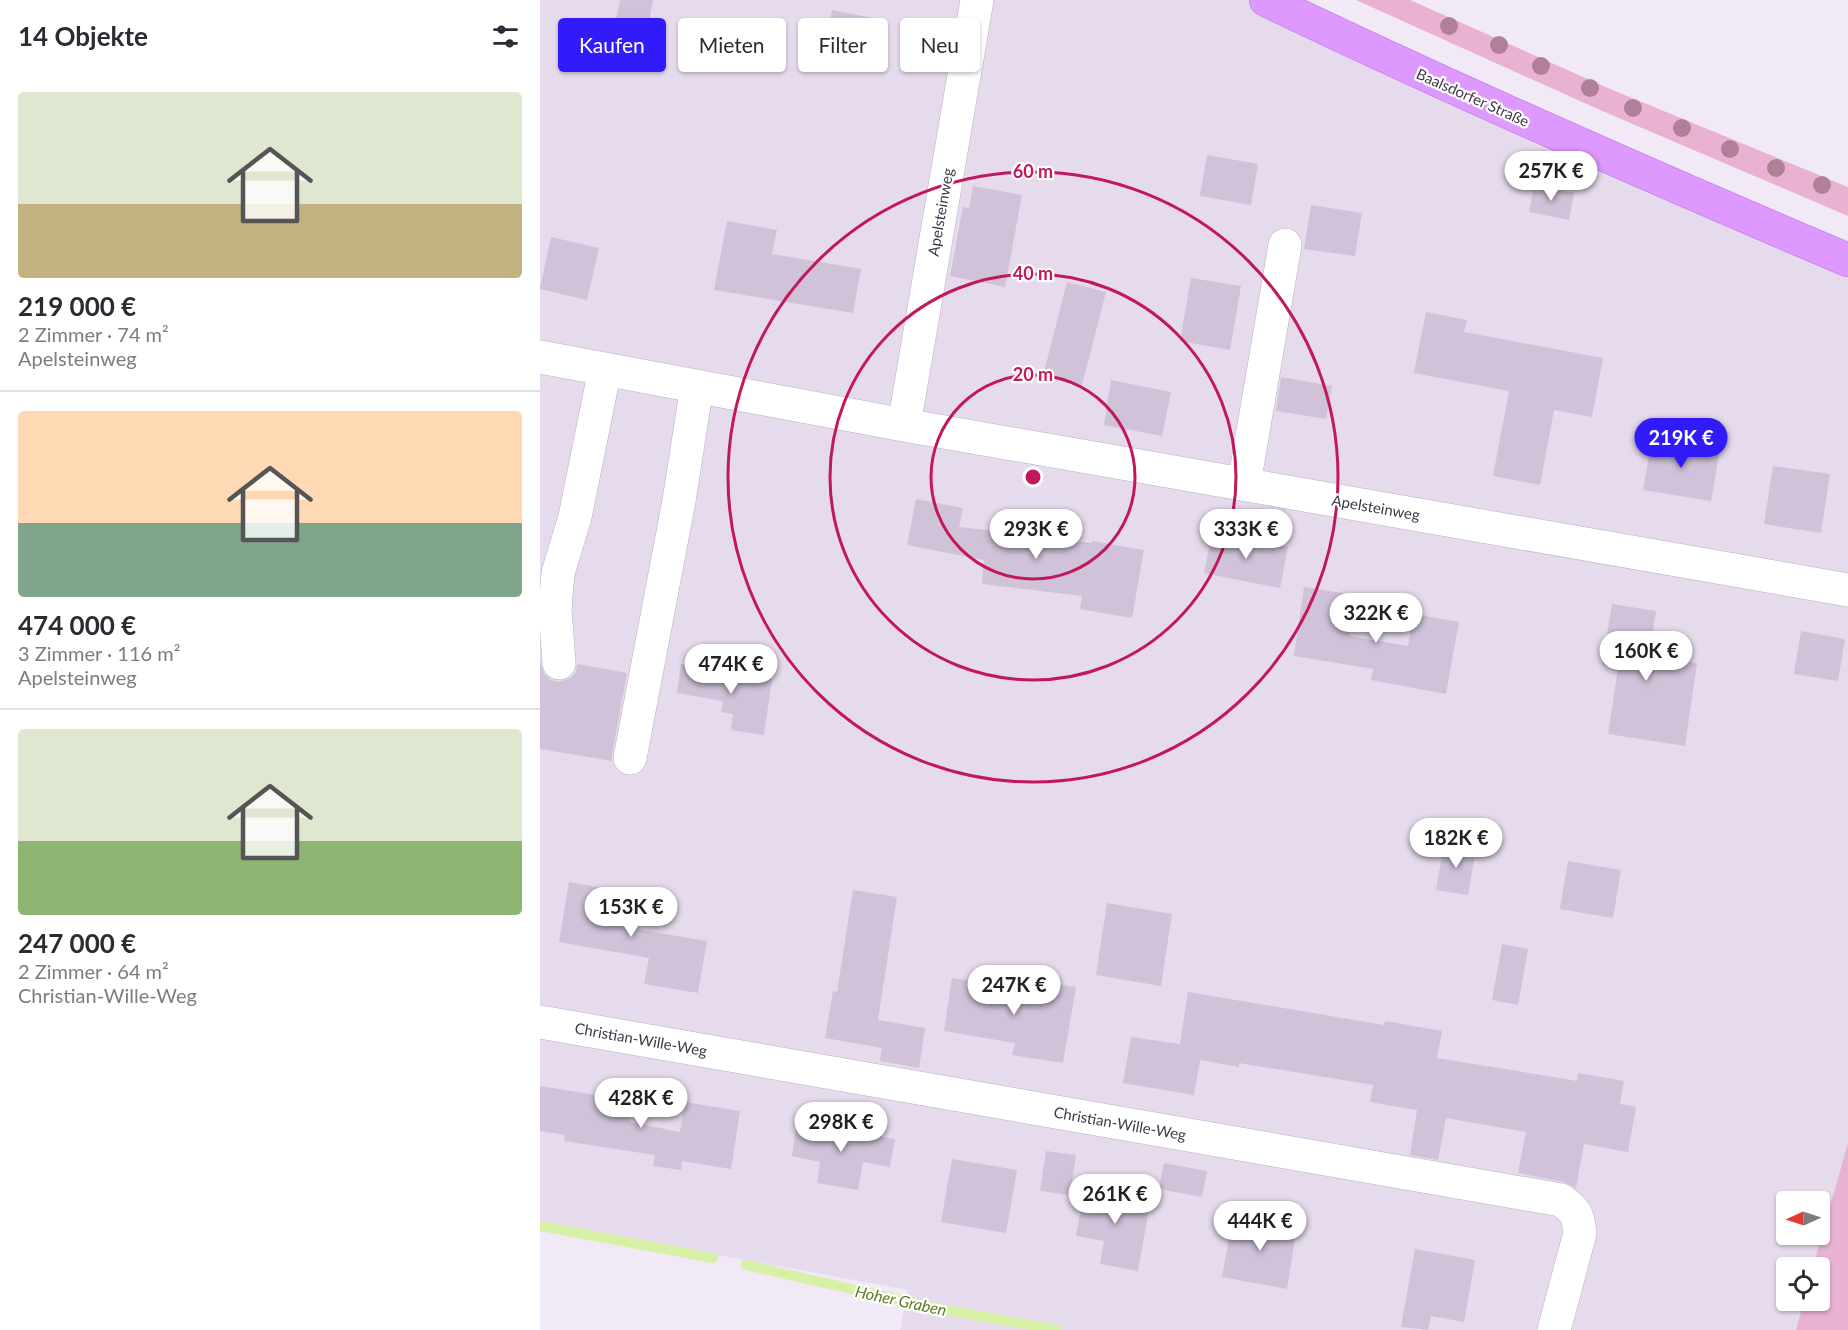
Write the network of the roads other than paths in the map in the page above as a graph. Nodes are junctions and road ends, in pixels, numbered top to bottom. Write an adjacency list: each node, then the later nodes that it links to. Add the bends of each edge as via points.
1 (977, 0): 8 (street, Apelsteinweg)
2 (1266, 0): 4 (main road, Baalsdorfer Straße, via 1397,63)
3 (1284, 245): 9 (street)
4 (1848, 260)
5 (540, 357): 6 (street, Apelsteinweg)
6 (605, 369): 7 (street, Apelsteinweg); 11 (street, via 575,517 558,573)
7 (697, 386): 8 (street, Apelsteinweg); 12 (street)
8 (904, 425): 9 (street, Apelsteinweg)
9 (1244, 484): 10 (street, Apelsteinweg)
10 (1848, 590)
11 (558, 663)
12 (630, 758)
13 (540, 1022): 14 (street, Christian-Wille-Weg, via 1561,1200 1578,1216 1580,1233)
14 (1554, 1330)

